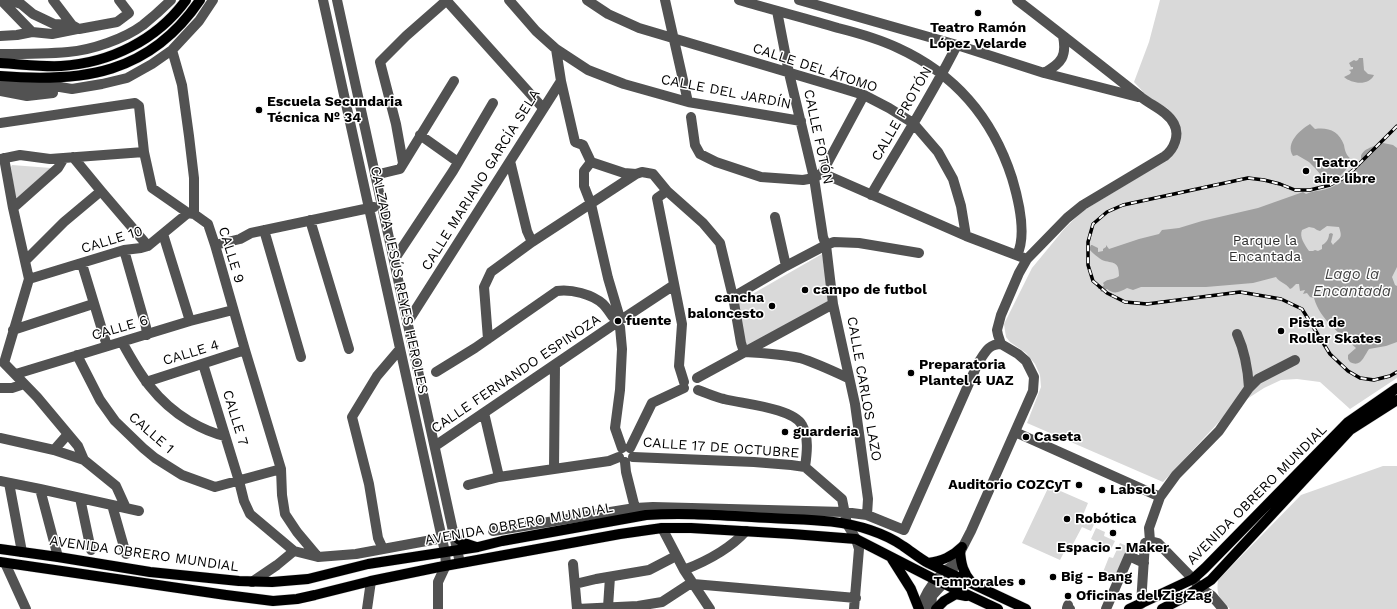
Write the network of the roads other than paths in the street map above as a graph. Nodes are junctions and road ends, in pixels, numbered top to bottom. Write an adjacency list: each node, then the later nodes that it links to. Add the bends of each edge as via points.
1 (1, 0): 21 (street)
2 (10, 0): 20 (street, via 54,24)
3 (53, 0): 20 (street)
4 (119, 0): 20 (street, via 129,13 117,22)
5 (170, 0): 28 (street, via 141,26 95,47 69,52)
6 (186, 0): 29 (main road, via 147,38 112,56 60,66)
7 (200, 0): 33 (main road, via 162,41 122,66 95,74 71,77)
8 (213, 0): 27 (street, via 199,21)
9 (323, 0): 65 (street, CALZADA JESÚS REYES HEROLES)
10 (336, 0): 57 (street, CALZADA JESÚS REYES HEROLES)
11 (447, 0): 43 (street); 55 (street, via 380,62)
12 (509, 0): 26 (street, CALLE DEL JARDÍN, via 536,31)
13 (587, 0): 24 (street, CALLE DEL ÁTOMO, via 608,14 639,28)
14 (665, 0): 24 (street)
15 (739, 0): 18 (street)
16 (1017, 0): 23 (street)
17 (803, 1): 19 (street); 25 (street)
18 (777, 11): 19 (street); 30 (street, CALLE FOTÓN)
19 (802, 18): 32 (street, via 867,36 898,48)
20 (76, 27): 21 (street, via 52,34)
21 (32, 32): 22 (street)
22 (0, 36)
23 (1063, 36): 31 (street, via 1065,50 1062,58 1054,68); 40 (street)
24 (674, 39): 30 (street, CALLE DEL ÁTOMO); 42 (street)
25 (956, 46): 31 (street); 32 (street, CALLE PROTÓN)
26 (556, 48): 34 (street); 42 (street, CALLE DEL JARDÍN, via 588,70 624,84)
27 (172, 50): 37 (street, via 127,78); 66 (street, via 183,92 194,178)
28 (0, 54)
29 (0, 63)
30 (790, 73): 39 (street, CALLE DEL ÁTOMO); 45 (street, CALLE FOTÓN)
31 (1044, 73): 40 (street)
32 (942, 75): 47 (street, CALLE PROTÓN); 78 (street, via 975,106 994,136 1007,165 1016,193 1020,218 1021,239)
33 (0, 76)
34 (561, 80): 43 (street, CALLE MARIANO GARCÍA SELA); 54 (street, via 575,142 583,145)
35 (454, 81): 48 (street)
36 (0, 83): 37 (street)
37 (72, 89): 38 (street, via 27,96)
38 (0, 91)
39 (864, 96): 47 (street, CALLE DEL ÁTOMO); 58 (street)
40 (1142, 98): 79 (street, via 1165,113 1174,124 1176,136 1170,152 1083,205)
41 (493, 102): 52 (street)
42 (688, 102): 45 (street, CALLE DEL JARDÍN)
43 (543, 108): 53 (street, CALLE MARIANO GARCÍA SELA)
44 (691, 117): 58 (street, via 695,145 700,154 716,162 761,177 804,180)
45 (801, 121): 58 (street, CALLE FOTÓN)
46 (0, 123): 49 (street, CALLE 9, via 135,103 139,106)
47 (913, 123): 61 (street, CALLE PROTÓN); 71 (street, CALLE DEL ÁTOMO, via 938,152 953,179)
48 (420, 135): 52 (street); 55 (street)
49 (144, 152): 50 (street); 66 (street, CALLE 9, via 152,188)
50 (69, 157): 51 (street, via 50,159 20,155); 59 (street); 64 (street)
51 (2, 159): 64 (street)
52 (458, 162): 80 (street)
53 (510, 162): 72 (street); 92 (street, CALLE MARIANO GARCÍA SELA)
54 (591, 162): 56 (street, via 624,173); 62 (street, via 584,172 584,186)
55 (403, 163): 57 (street, via 400,169)
56 (636, 174): 60 (street, via 653,174); 62 (street)
57 (375, 175): 63 (street, CALZADA JESÚS REYES HEROLES)
58 (818, 176): 61 (street); 74 (street, CALLE FOTÓN, via 823,237)
59 (101, 191): 75 (street); 81 (street, via 64,222)
60 (667, 191): 85 (street, via 657,198); 86 (street, via 704,223 720,243)
61 (871, 195): 71 (street)
62 (591, 204): 72 (street); 90 (street)
63 (382, 205): 65 (street); 80 (street, CALZADA JESÚS REYES HEROLES)
64 (13, 208): 81 (street)
65 (368, 208): 68 (street); 101 (street, CALZADA JESÚS REYES HEROLES)
66 (191, 213): 70 (street, CALLE 10); 73 (street, CALLE 9, via 208,224)
67 (775, 218): 83 (street)
68 (310, 220): 69 (street); 100 (street)
69 (264, 230): 73 (street); 105 (street)
70 (163, 234): 75 (street, CALLE 10); 91 (street)
71 (966, 236): 78 (street)
72 (532, 242): 96 (street, via 491,272 484,287)
73 (215, 245): 89 (street, CALLE 9)
74 (826, 245): 77 (street, via 834,242 859,243); 83 (street); 88 (street, CALLE CARLOS LAZO)
75 (148, 246): 76 (street, CALLE 10)
76 (124, 250): 82 (street, CALLE 10); 94 (street)
77 (919, 253)
78 (1017, 255): 79 (street)
79 (1027, 259): 98 (street, via 1000,315 997,330)
80 (394, 260): 92 (street, CALZADA JESÚS REYES HEROLES)
81 (25, 261): 84 (street)
82 (82, 264): 84 (street, CALLE 10); 87 (street)
83 (786, 266): 86 (street)
84 (29, 279): 93 (street)
85 (674, 285): 90 (street, CALLE FERNANDO ESPINOZA); 115 (street, via 682,324 679,366)
86 (733, 298): 103 (street)
87 (93, 304): 93 (street); 99 (street)
88 (833, 304): 103 (street); 112 (street, CALLE CARLOS LAZO)
89 (233, 310): 91 (street, CALLE 6); 102 (street, CALLE 9)
90 (618, 320): 96 (street, via 602,303 582,293 557,291); 108 (street, CALLE FERNANDO ESPINOZA); 128 (street, via 622,350 615,428)
91 (190, 321): 94 (street, CALLE 6)
92 (407, 323): 126 (street, CALZADA JESÚS REYES HEROLES)
93 (14, 330): 110 (street, via 4,363)
94 (147, 334): 97 (street, CALLE 6)
95 (1237, 334): 117 (street, via 1244,350)
96 (488, 339): 109 (street)
97 (122, 342): 99 (street, CALLE 6); 113 (street)
98 (1001, 344): 122 (street, via 1024,359 1034,376 1033,391); 145 (street, via 988,347 978,363 904,530)
99 (107, 346): 104 (street, CALLE 6)
100 (348, 349)
101 (400, 349): 152 (street, CALZADA JESÚS REYES HEROLES); 157 (street, via 376,376 352,417 369,484 378,538)
102 (245, 350): 107 (street, CALLE 4); 131 (street, CALLE 9)
103 (744, 352): 111 (street); 112 (street, via 800,358)
104 (77, 355): 110 (street, CALLE 6); 134 (street, CALLE 1, via 100,400 115,421 155,458 182,475 215,487)
105 (301, 357)
106 (1295, 360): 117 (street, via 1267,373)
107 (203, 364): 113 (street, CALLE 4); 124 (street, CALLE 7)
108 (555, 365): 121 (street, CALLE FERNANDO ESPINOZA); 132 (street)
109 (436, 372)
110 (16, 374): 114 (street)
111 (697, 378): 115 (street, via 690,376); 119 (street, via 700,382)
112 (848, 378): 145 (street, CALLE CARLOS LAZO, via 868,499)
113 (146, 382): 124 (street, via 158,398 177,414 213,434)
114 (24, 384): 116 (street); 123 (street)
115 (684, 385): 119 (street, via 691,393); 128 (street, via 652,403)
116 (0, 388)
117 (1249, 388): 154 (street, via 1219,431 1176,475 1160,497 1149,528)
118 (1397, 388): 178 (main road, AVENIDA OBRERO MUNDIAL, via 1348,422)
119 (698, 390): 130 (street, via 725,400 785,413 799,419 807,437)
120 (1397, 400): 185 (main road, AVENIDA OBRERO MUNDIAL, via 1350,430 1211,580)
121 (484, 413): 126 (street, CALLE FERNANDO ESPINOZA); 133 (street)
122 (1015, 432): 138 (street); 158 (street)
123 (68, 434): 127 (street); 129 (street, via 78,446)
124 (225, 436): 134 (street, CALLE 7)
125 (0, 438): 127 (street)
126 (435, 446): 151 (street, CALZADA JESÚS REYES HEROLES)
127 (54, 450): 129 (street)
128 (626, 454): 130 (street, CALLE 17 DE OCTUBRE); 132 (street, CALLE 17 DE OCTUBRE, via 609,460); 142 (street, via 626,472)
129 (84, 460): 141 (street, via 116,486)
130 (805, 467): 144 (street, CALLE 17 DE OCTUBRE, via 842,499)
131 (281, 469): 134 (street, CALLE 1); 167 (street, CALLE 9, via 285,514)
132 (554, 469): 133 (street, CALLE 17 DE OCTUBRE)
133 (499, 477): 136 (street, CALLE 17 DE OCTUBRE)
134 (239, 481): 160 (street, CALLE 7, via 250,514)
135 (5, 482): 137 (street); 162 (street)
136 (468, 485)
137 (40, 489): 139 (street); 166 (street)
138 (1158, 496)
139 (80, 498): 140 (street); 159 (street)
140 (112, 505): 141 (street); 164 (street)
141 (126, 508): 143 (street)
142 (635, 508): 144 (street, via 673,506); 146 (street); 149 (street)
143 (139, 511)
144 (844, 512): 145 (street); 147 (street, CALLE 17 DE OCTUBRE)
145 (867, 515)
146 (626, 519): 147 (main road, AVENIDA OBRERO MUNDIAL, via 664,514 709,514); 155 (main road, AVENIDA OBRERO MUNDIAL)
147 (847, 524): 153 (street, CALLE 17 DE OCTUBRE); 171 (main road, AVENIDA OBRERO MUNDIAL, via 890,538)
148 (662, 528): 150 (main road, AVENIDA OBRERO MUNDIAL); 165 (street); 170 (main road, AVENIDA OBRERO MUNDIAL)
149 (493, 531)
150 (746, 531): 153 (main road, AVENIDA OBRERO MUNDIAL); 175 (street, via 728,548)
151 (454, 536): 152 (street); 155 (main road, via 464,543); 161 (street, CALZADA JESÚS REYES HEROLES)
152 (442, 538): 157 (street); 163 (street, CALZADA JESÚS REYES HEROLES)
153 (856, 539): 168 (main road, AVENIDA OBRERO MUNDIAL); 186 (street)
154 (1150, 541): 172 (street, via 1145,543); 178 (street, via 1158,543)
155 (478, 547): 161 (main road, AVENIDA OBRERO MUNDIAL)
156 (0, 549): 162 (main road, AVENIDA OBRERO MUNDIAL)
157 (383, 549): 167 (street)
158 (961, 549): 171 (main road, via 945,560); 176 (street); 184 (main road, via 960,562)
159 (91, 550)
160 (294, 551): 167 (street); 180 (street)
161 (457, 551): 163 (main road, AVENIDA OBRERO MUNDIAL); 170 (street, CALZADA JESÚS REYES HEROLES)
162 (22, 552): 166 (main road, AVENIDA OBRERO MUNDIAL)
163 (444, 552): 174 (street, CALZADA JESÚS REYES HEROLES); 180 (main road, AVENIDA OBRERO MUNDIAL, via 368,564 302,580)
164 (126, 554)
165 (676, 556): 175 (street); 177 (street, via 649,570)
166 (58, 557): 180 (main road, AVENIDA OBRERO MUNDIAL, via 150,572)
167 (318, 557)
168 (891, 557): 181 (main road, AVENIDA OBRERO MUNDIAL); 196 (main road, via 911,589)
169 (2, 563): 179 (main road, AVENIDA OBRERO MUNDIAL, via 273,600 297,599); 190 (street)
170 (460, 563): 174 (main road, AVENIDA OBRERO MUNDIAL)
171 (928, 563): 176 (main road, AVENIDA OBRERO MUNDIAL)
172 (1144, 563): 188 (street); 202 (street, via 1130,556)
173 (573, 564): 182 (street)
174 (446, 565): 179 (main road, AVENIDA OBRERO MUNDIAL); 192 (street, via 438,582)
175 (684, 570): 183 (street)
176 (950, 570): 181 (street); 184 (main road, AVENIDA OBRERO MUNDIAL)
177 (610, 577): 182 (street); 189 (street)
178 (1193, 579): 185 (street); 188 (main road, AVENIDA OBRERO MUNDIAL)
179 (371, 581): 191 (street)
180 (252, 582)
181 (939, 582): 187 (main road, AVENIDA OBRERO MUNDIAL); 197 (street, via 928,591); 198 (street, via 932,596)
182 (575, 584): 193 (street)
183 (693, 584): 186 (street); 189 (street, via 662,602); 194 (street)
184 (973, 585): 201 (main road, AVENIDA OBRERO MUNDIAL)
185 (1200, 588): 204 (main road, AVENIDA OBRERO MUNDIAL); 205 (street, via 1212,596)
186 (856, 598): 195 (street)
187 (978, 600): 199 (main road, via 956,594); 200 (main road, AVENIDA OBRERO MUNDIAL)
188 (1141, 604): 203 (main road, AVENIDA OBRERO MUNDIAL)
189 (608, 607): 193 (street)
190 (26, 609)
191 (367, 609)
192 (438, 609)
193 (576, 609)
194 (710, 609)
195 (854, 609)
196 (918, 609)
197 (922, 609)
198 (931, 609)
199 (936, 609)
200 (998, 609)
201 (1026, 609)
202 (1106, 609)
203 (1129, 609)
204 (1162, 609)
205 (1223, 609)

